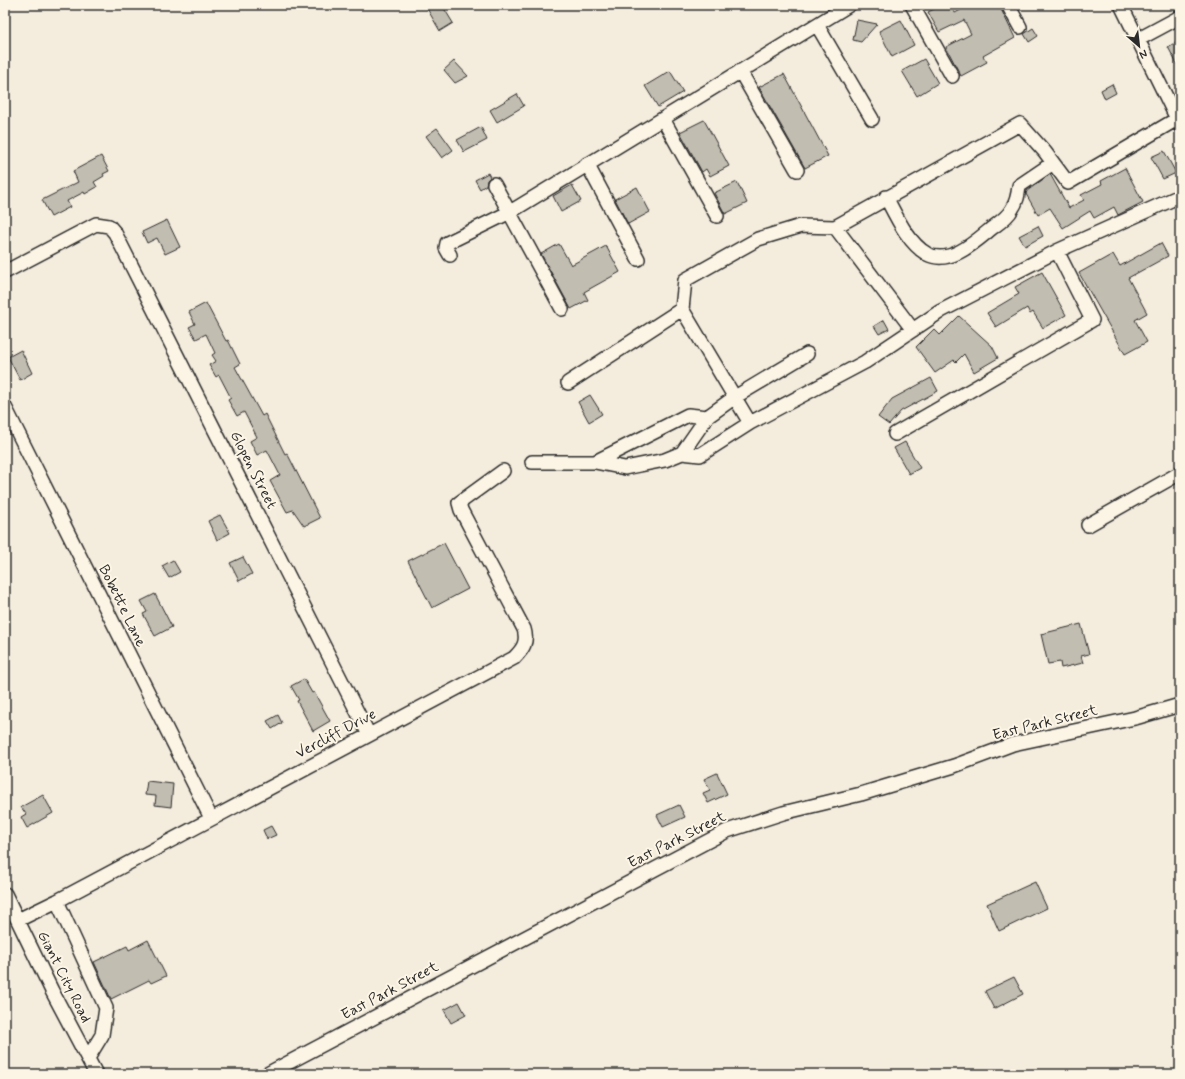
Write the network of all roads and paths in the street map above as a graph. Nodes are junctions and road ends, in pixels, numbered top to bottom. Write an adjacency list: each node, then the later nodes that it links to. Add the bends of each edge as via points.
1 (849, 5): 6 (street)
2 (912, 5): 10 (street)
3 (1008, 5): 7 (street)
4 (1121, 5): 8 (street)
5 (1180, 17): 8 (street)
6 (817, 25): 9 (street); 11 (street)
7 (1020, 27)
8 (1139, 39): 13 (street)
9 (740, 71): 12 (street); 16 (street)
10 (952, 76)
11 (872, 118)
12 (663, 119): 15 (street); 21 (street)
13 (1179, 122): 14 (street, via 1068,183)
14 (1053, 163): 19 (street, via 1020,124); 19 (street, via 1019,186 1018,198 1012,211 1000,222 960,252 950,255 936,257 914,242)
15 (587, 164): 20 (street); 25 (street)
16 (797, 170)
17 (494, 184): 20 (street)
18 (1180, 196): 23 (street)
19 (886, 197): 22 (street)
20 (510, 212): 24 (street, via 447,243 446,248); 27 (street)
21 (717, 216)
22 (835, 227): 28 (street, via 801,226 765,237 706,267 685,280); 29 (street)
23 (1057, 251): 29 (street, via 941,311); 36 (street, via 1092,320)
24 (450, 254)
25 (638, 259)
26 (5, 272): 44 (street, Glopen Street, via 96,224 109,226 115,233)
27 (562, 309)
28 (682, 309): 31 (street); 32 (street)
29 (913, 330): 35 (street, via 865,362)
30 (807, 354): 32 (street)
31 (568, 383)
32 (735, 397): 34 (street); 35 (street)
33 (5, 407): 45 (street, Bobette Lane)
34 (707, 417): 37 (street); 39 (street, via 688,415)
35 (750, 423): 37 (street, via 700,455)
36 (894, 434)
37 (682, 453): 39 (street, via 665,460 626,468)
38 (532, 462): 39 (street)
39 (594, 462)
40 (503, 471): 44 (street, Vercliff Drive, via 459,503 524,629 527,638 523,650 514,658)
41 (1180, 473): 42 (street)
42 (1088, 525)
43 (1180, 705): 51 (street, East Park Street, via 1135,718 1013,744 954,766 727,831)
44 (370, 735): 45 (street, Vercliff Drive)
45 (211, 818): 47 (street, Vercliff Drive)
46 (5, 894): 48 (street, Giant City Road)
47 (57, 901): 48 (street, Vercliff Drive); 49 (street, via 106,1008 102,1035)
48 (18, 920): 49 (street, Giant City Road)
49 (88, 1058): 50 (street, Giant City Road)
50 (96, 1074)
51 (267, 1074)

